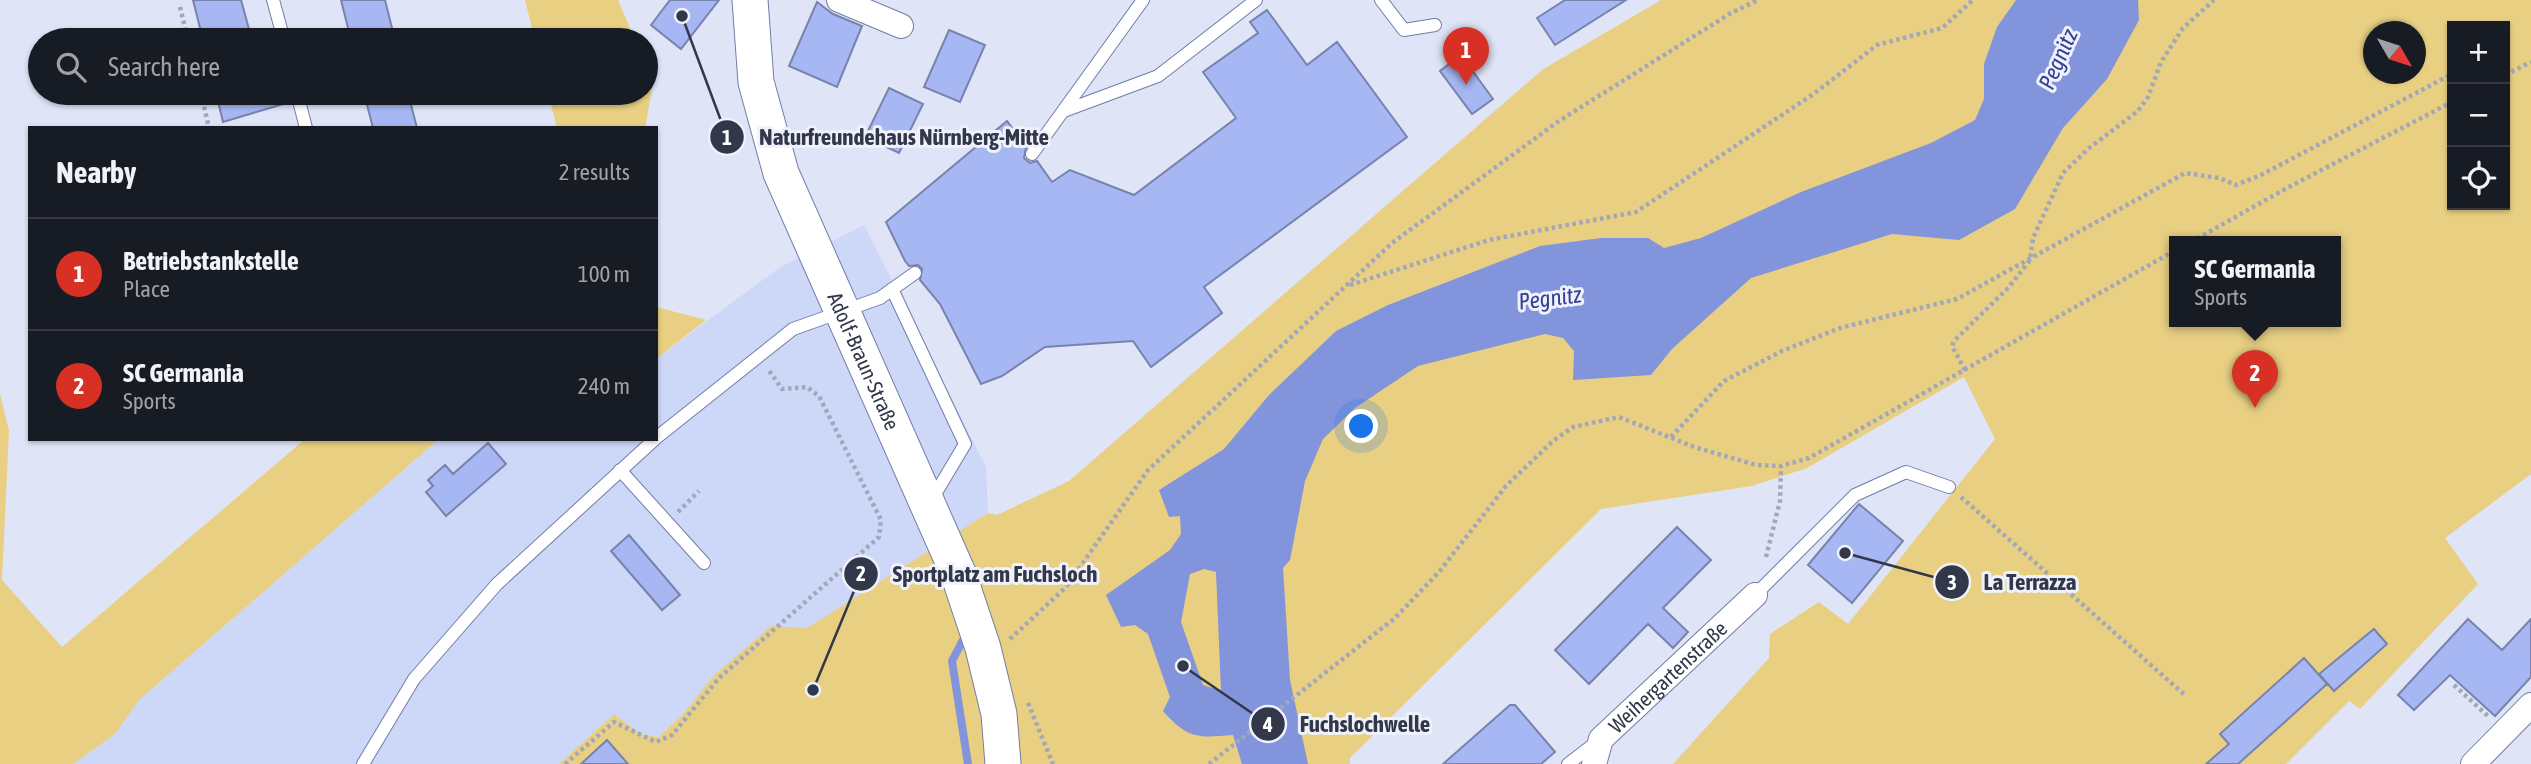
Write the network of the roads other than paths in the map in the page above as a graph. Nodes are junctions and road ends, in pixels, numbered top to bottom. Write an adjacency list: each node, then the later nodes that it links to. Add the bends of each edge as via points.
1 (273, 0): 9 (lane)
2 (750, 0): 16 (main road, Adolf-Braun-Straße, via 756,82 772,144)
3 (839, 0): 8 (street)
4 (1143, 0): 11 (lane)
5 (1256, 0): 11 (lane, via 1158,76)
6 (1381, 0): 7 (lane, via 1404,30)
7 (1435, 25)
8 (901, 26)
9 (281, 28)
10 (300, 105): 12 (lane)
11 (1064, 111): 13 (lane)
12 (305, 126)
13 (1032, 154)
14 (915, 273): 15 (lane)
15 (891, 289): 16 (lane, via 880,298); 21 (lane, via 965,444)
16 (842, 310): 17 (lane, via 793,329); 21 (main road, Adolf-Braun-Straße)
17 (658, 437)
18 (654, 441): 19 (lane)
19 (620, 470): 22 (lane); 27 (lane, via 497,584 414,679)
20 (1949, 486): 23 (lane, via 1906,472 1855,495)
21 (929, 505): 24 (main road, Adolf-Braun-Straße)
22 (704, 563)
23 (1755, 595): 26 (street, Weihergartenstraße)
24 (1010, 703): 28 (main road, Adolf-Braun-Straße); 29 (main road, Adolf-Braun-Straße)
25 (2531, 705): 32 (street)
26 (1601, 739): 30 (lane); 31 (street, Weihergartenstraße)
27 (363, 764)
28 (1003, 764)
29 (1018, 764)
30 (1567, 764)
31 (1594, 764)
32 (2473, 764)

